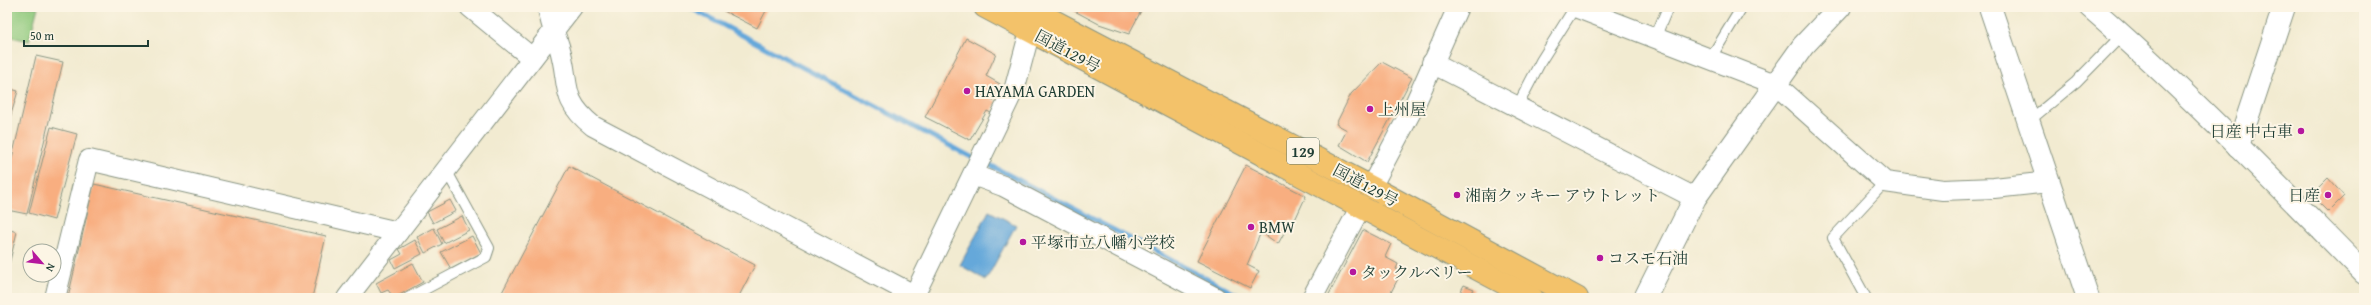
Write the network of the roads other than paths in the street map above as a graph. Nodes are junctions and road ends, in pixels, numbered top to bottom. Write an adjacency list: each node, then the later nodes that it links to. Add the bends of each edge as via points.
1 (470, 7): 17 (street)
2 (548, 7): 14 (street)
3 (572, 7): 14 (street)
4 (985, 7): 13 (highway, 国道129号 / 129)
5 (1458, 7): 19 (street)
6 (1668, 7): 16 (lane)
7 (1742, 7): 18 (lane)
8 (1840, 7): 20 (street, via 1803,46)
9 (1990, 7): 22 (street)
10 (2090, 7): 15 (street)
11 (2284, 7): 23 (street)
12 (1579, 8): 16 (street); 21 (lane, via 1541,61)
13 (1032, 14): 25 (street, via 1015,87); 28 (highway, 国道129号 / 129); 30 (highway, 国道129号 / 129)
14 (552, 32): 17 (street); 34 (street, via 559,46 568,97 578,115 592,126)
15 (2122, 35): 22 (lane, via 2076,82); 23 (street)
16 (1655, 38): 18 (street)
17 (532, 58): 24 (street)
18 (1710, 59): 20 (street)
19 (1432, 63): 21 (street); 28 (street, via 1415,104)
20 (1775, 84): 26 (street); 29 (street)
21 (1517, 107): 29 (street)
22 (2029, 121): 27 (street)
23 (2238, 146): 32 (street)
24 (446, 170): 31 (street); 36 (lane, via 489,248 489,253 486,257)
25 (974, 175): 34 (street); 37 (street, via 1003,186)
26 (1885, 182): 27 (street, via 1943,190); 42 (lane, via 1833,238)
27 (2049, 182): 43 (street)
28 (1371, 187): 40 (highway, 国道129号 / 129)
29 (1695, 198): 41 (street)
30 (1361, 206): 38 (street); 39 (highway, 国道129号 / 129)
31 (398, 232): 33 (street); 35 (street, via 89,160)
32 (2364, 274)
33 (350, 297)
34 (914, 297)
35 (55, 298)
36 (408, 298)
37 (1216, 298)
38 (1312, 298)
39 (1532, 298)
40 (1577, 298)
41 (1645, 298)
42 (1866, 298)
43 (2088, 298)

